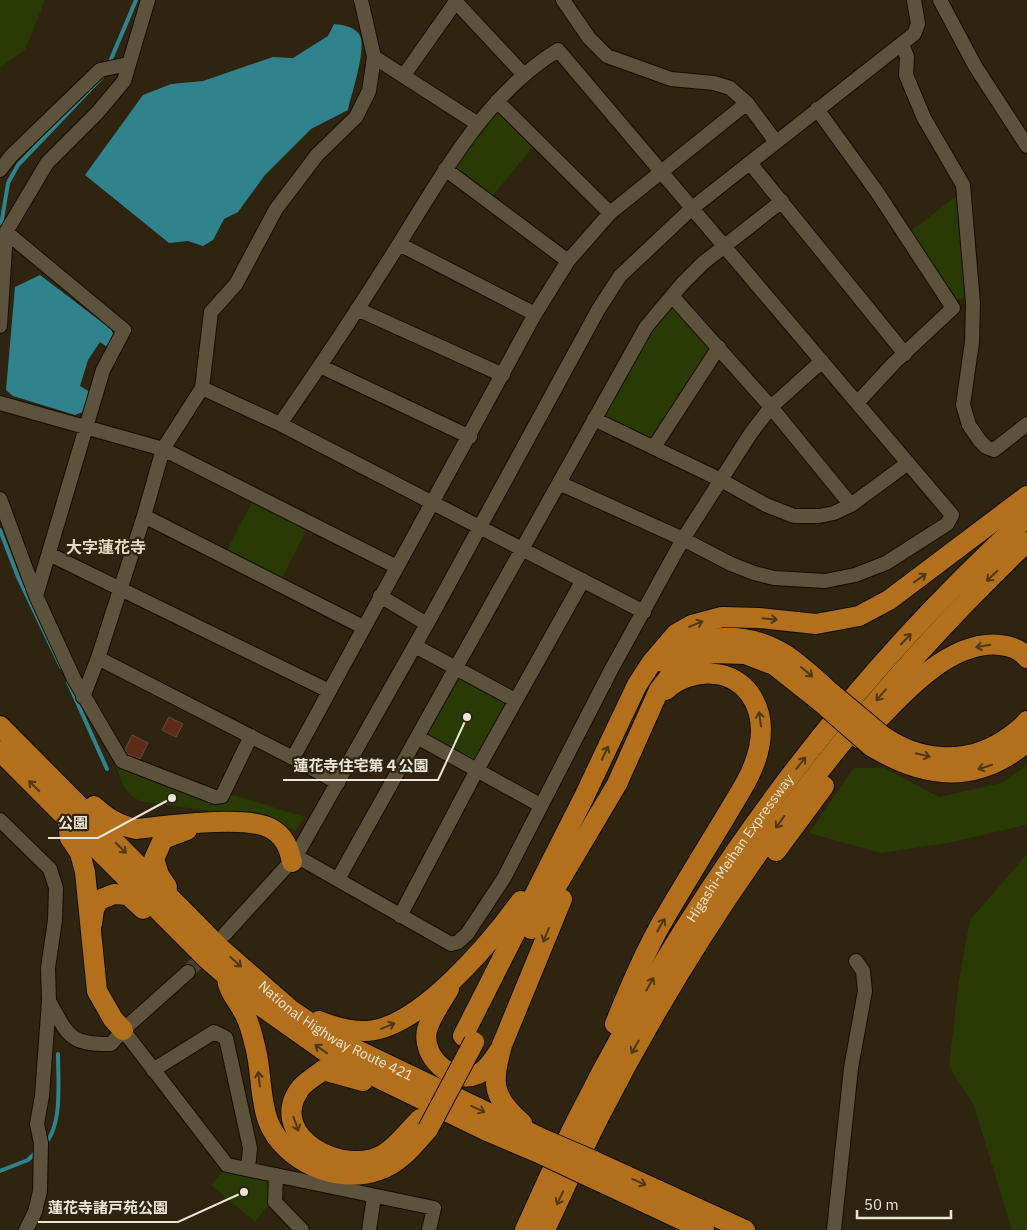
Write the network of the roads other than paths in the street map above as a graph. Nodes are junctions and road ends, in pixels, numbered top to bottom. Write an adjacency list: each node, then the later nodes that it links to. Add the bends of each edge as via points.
1 (148, 0): 9 (street)
2 (361, 0): 8 (street)
3 (563, 0): 13 (street, via 589,38 607,56 671,79 714,83 730,88)
4 (914, 0): 7 (street, via 918,24 914,34)
5 (940, 0): 17 (street, via 975,66)
6 (457, 1): 10 (street); 11 (street)
7 (902, 44): 14 (street); 30 (street, via 907,57 906,75 924,118 963,185)
8 (374, 57): 10 (street); 40 (street, via 369,91 356,117 317,155 276,209 236,284 211,312)
9 (128, 64): 19 (street, via 100,70); 25 (street, via 124,81 98,113 47,163)
10 (404, 75): 15 (street)
11 (524, 75): 12 (street); 21 (street, via 558,50)
12 (497, 101): 15 (street); 24 (street)
13 (746, 103): 16 (street); 21 (street)
14 (817, 109): 16 (street); 31 (street, via 877,192)
15 (478, 124): 20 (street)
16 (776, 142): 18 (street)
17 (1027, 146)
18 (750, 163): 22 (street); 23 (street)
19 (0, 169)
20 (445, 169): 26 (street); 28 (street)
21 (662, 170): 23 (street); 24 (street)
22 (782, 201): 27 (street); 36 (street)
23 (691, 208): 27 (street); 60 (street, via 620,276 598,310)
24 (610, 213): 28 (street)
25 (6, 232): 34 (street); 47 (street, via 124,330 103,370)
26 (399, 244): 32 (street); 33 (street)
27 (726, 246): 29 (street, via 703,263); 37 (street)
28 (568, 261): 33 (street)
29 (672, 296): 35 (street); 44 (street, via 646,327)
30 (973, 303): 31 (street); 46 (street, via 972,342 963,405 969,426 986,447 994,450)
31 (953, 308): 36 (street)
32 (357, 309): 38 (street); 39 (street)
33 (535, 314): 39 (street)
34 (0, 326)
35 (719, 347): 43 (street); 49 (street)
36 (905, 354): 41 (street)
37 (822, 361): 41 (street); 43 (street)
38 (320, 366): 45 (street); 48 (street)
39 (503, 375): 48 (street)
40 (202, 388): 45 (street); 50 (street)
41 (858, 402): 51 (street)
42 (0, 403): 47 (street)
43 (771, 407): 52 (street); 57 (street)
44 (594, 419): 49 (street); 53 (street)
45 (280, 424): 56 (street)
46 (1027, 424)
47 (87, 429): 50 (street); 64 (street)
48 (470, 437): 56 (street)
49 (654, 448): 52 (street)
50 (163, 449): 58 (street); 65 (street)
51 (908, 463): 57 (street); 61 (street, via 952,514 947,524 874,569 825,581 774,578 754,574)
52 (721, 480): 57 (street, via 766,505 794,516 819,516); 61 (street)
53 (559, 482): 61 (street); 63 (street)
54 (1027, 496): 77 (highway, one-way to 54, via 676,634 706,620 749,617 816,624 859,616 895,596)
55 (0, 499): 68 (street)
56 (434, 504): 60 (street); 65 (street)
57 (851, 505)
58 (144, 516): 67 (street); 72 (street)
59 (1027, 517): 119 (highway, Higashi-Meihan Expressway, one-way to 59, via 674,942 774,798 816,743 905,640)
60 (479, 528): 63 (street); 71 (street)
61 (683, 539): 70 (street)
62 (1027, 542): 114 (highway, Higashi-Meihan Expressway, one-way to 114, via 918,652 831,754 742,874)
63 (520, 550): 66 (street); 76 (street)
64 (49, 554): 67 (street); 68 (street)
65 (397, 567): 69 (street)
66 (582, 580): 70 (street); 81 (street)
67 (120, 587): 74 (street); 78 (street)
68 (36, 596): 79 (street)
69 (380, 596): 71 (street); 72 (street)
70 (644, 612): 95 (street)
71 (427, 624): 73 (street)
72 (363, 627): 78 (street)
73 (415, 646): 76 (street); 93 (street)
74 (98, 658): 79 (street); 85 (street)
75 (1027, 658): 114 (highway, one-way to 114, via 1010,646 978,646 948,659 912,686 852,748)
76 (455, 668): 81 (street); 86 (street)
77 (637, 685): 80 (highway, one-way to 80, via 675,650 701,640 728,638 754,641 786,655); 94 (highway, one-way to 77)
78 (329, 691): 90 (street)
79 (83, 697): 85 (street, via 122,761 215,797 222,796)
80 (826, 698): 82 (highway, via 761,658 714,652 676,668 659,690); 87 (highway, bridge)
81 (515, 700): 92 (street)
82 (652, 709): 96 (highway); 119 (highway, one-way to 82, via 635,974 672,904 744,785 759,749 758,707 747,690 728,677 705,674 680,680)
83 (1027, 721): 87 (highway, one-way to 83, via 923,755 958,757 988,750 1014,734)
84 (0, 726): 91 (highway, National Highway Route 421)
85 (251, 736): 90 (street)
86 (417, 737): 92 (street); 101 (street)
87 (875, 740): 88 (highway, one-way to 87, via 998,762 958,772 911,767 896,761)
88 (1027, 742)
89 (0, 751): 97 (highway, National Highway Route 421, one-way to 89)
90 (293, 758): 93 (street)
91 (40, 766): 99 (highway, via 121,825 136,828); 102 (highway, National Highway Route 421, one-way to 102)
92 (476, 770): 95 (street); 103 (street)
93 (338, 783): 100 (street)
94 (584, 797): 110 (highway, via 515,909 479,954); 116 (highway)
95 (540, 805): 103 (street, via 504,878 467,934 458,942 451,944)
96 (602, 810): 116 (highway); 117 (highway, one-way to 117, via 553,917)
97 (68, 819): 104 (highway, via 70,838 80,853 85,872); 107 (highway, National Highway Route 421)
98 (0, 820): 112 (street, via 50,869 56,888 56,920 48,968)
99 (240, 822): 100 (highway, via 270,828 288,844); 102 (highway, via 182,831 163,839 154,859 159,875)
100 (294, 859): 101 (street); 106 (street)
101 (338, 879): 103 (street)
102 (178, 905): 113 (highway, National Highway Route 421, one-way to 113, via 220,948)
103 (400, 916)
104 (90, 932): 105 (highway, via 94,908 99,900 114,894 128,895); 115 (highway, via 97,991)
105 (167, 932): 107 (highway); 111 (highway)
106 (225, 934)
107 (187, 939): 111 (highway, National Highway Route 421)
108 (856, 961): 135 (street, via 863,971 865,991 852,1068)
109 (188, 972): 115 (street)
110 (458, 974): 113 (highway, one-way to 110, via 352,1031 381,1029 414,1011); 117 (highway, via 428,1029 429,1051 434,1061 455,1074 476,1075 486,1068)
111 (229, 985): 120 (highway, one-way to 111, via 404,1157 379,1170 346,1176 311,1167 288,1150 268,1122 256,1046 246,1016); 121 (highway, National Highway Route 421, one-way to 111, via 329,1054)
112 (49, 1001): 115 (street, via 64,1028 78,1042 111,1044); 127 (street, via 37,1124 40,1149 38,1202)
113 (291, 1010): 122 (highway, National Highway Route 421, one-way to 122, via 334,1039)
114 (652, 1017): 132 (highway, Higashi-Meihan Expressway, one-way to 132, via 595,1122)
115 (123, 1030): 118 (street)
116 (469, 1039): 120 (highway, bridge)
117 (502, 1045): 122 (highway, via 495,1078 501,1102)
118 (154, 1070): 123 (street, via 227,1164); 123 (street, via 214,1032 226,1038 250,1148)
119 (579, 1114): 131 (highway, Higashi-Meihan Expressway)
120 (424, 1124): 121 (highway, one-way to 120, via 449,1122 359,1079 323,1070 299,1089 292,1109 294,1127 311,1148 329,1158 349,1161 369,1160 385,1154)
121 (485, 1130): 122 (highway, National Highway Route 421)
122 (540, 1143): 124 (highway, National Highway Route 421, bridge)
123 (248, 1169): 125 (street)
124 (591, 1169): 133 (highway, National Highway Route 421); 134 (highway, National Highway Route 421, one-way to 134)
125 (276, 1175): 126 (street); 128 (street, via 275,1202)
126 (374, 1197): 129 (street); 130 (street, via 434,1208)
127 (26, 1230)
128 (302, 1230)
129 (369, 1230)
130 (429, 1230)
131 (525, 1230)
132 (545, 1230)
133 (704, 1230)
134 (745, 1230)
135 (834, 1230)

